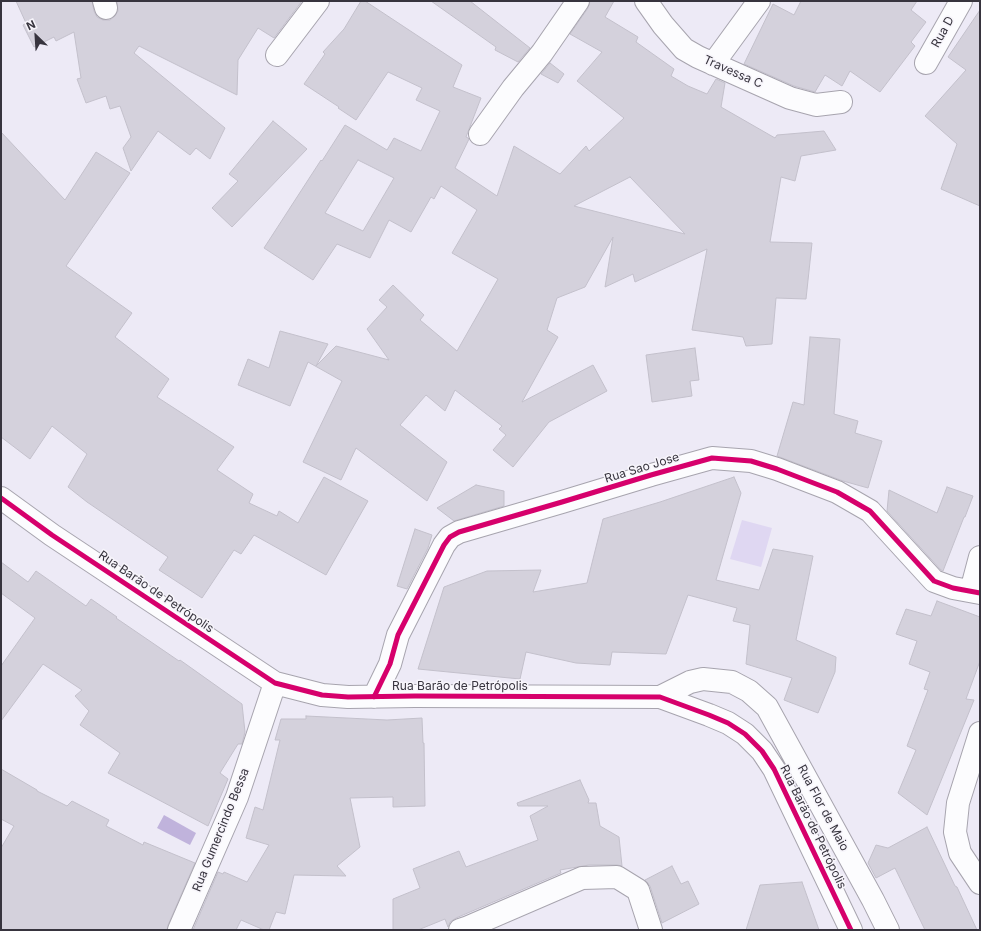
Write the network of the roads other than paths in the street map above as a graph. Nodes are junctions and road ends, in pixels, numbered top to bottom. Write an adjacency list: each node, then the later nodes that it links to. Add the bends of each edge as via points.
1 (318, 1): 6 (street)
2 (578, 1): 10 (street)
3 (646, 1): 8 (street, Travessa C, via 662,25 684,49)
4 (759, 1): 8 (street)
5 (961, 1): 7 (street, Rua D)
6 (277, 55)
7 (926, 63)
8 (713, 64): 9 (street, Travessa C, via 790,98 816,105)
9 (842, 102)
10 (480, 134)
11 (1, 498): 15 (street, Rua Barão de Petrópolis, via 58,539)
12 (980, 557): 13 (street)
13 (975, 592): 14 (street, Rua Sao Jose, via 934,581 870,511 837,492 751,461 712,458 459,532 450,537 398,635)
14 (390, 664): 16 (street); 17 (street, Rua Sao Jose)
15 (275, 683): 17 (street, Rua Barão de Petrópolis, via 322,695); 22 (street, Rua Gumercindo Bessa, via 237,797)
16 (415, 696): 17 (street, Rua Barão de Petrópolis); 18 (street, Rua Barão de Petrópolis)
17 (374, 697)
18 (660, 697): 24 (street, Rua Barão de Petrópolis, via 728,723 745,734 762,752 774,769); 25 (street, Rua Flor de Maio, via 690,682 703,679 732,682 749,691 767,707)
19 (979, 738): 20 (street, via 958,803 955,832 960,853)
20 (980, 883)
21 (464, 929): 23 (street, via 582,878 617,877 638,890)
22 (179, 930)
23 (651, 930)
24 (851, 930)
25 (888, 930)

